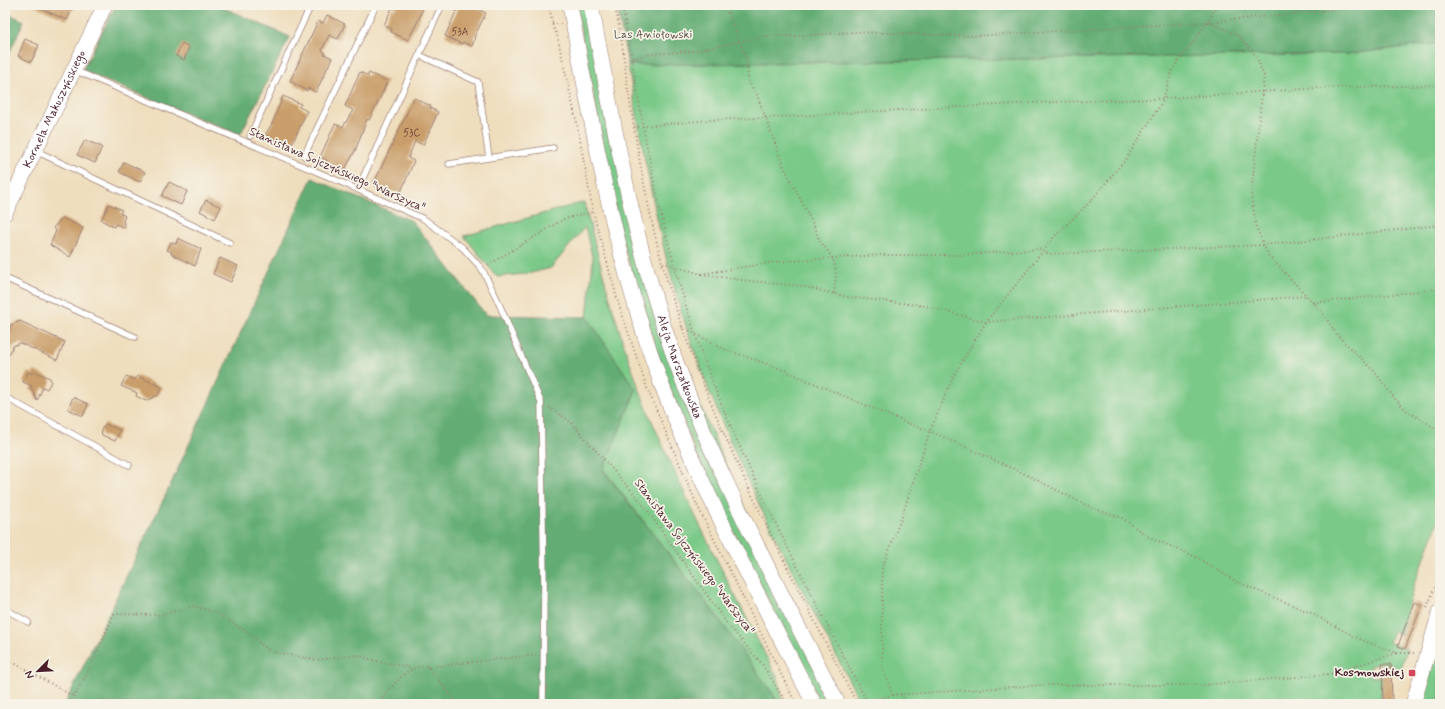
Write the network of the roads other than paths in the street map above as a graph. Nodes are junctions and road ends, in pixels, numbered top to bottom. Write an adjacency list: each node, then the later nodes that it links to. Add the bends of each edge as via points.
1 (105, 5): 8 (main road, Kornela Makuszyńskiego)
2 (311, 5): 9 (lane)
3 (376, 5): 12 (lane)
4 (442, 5): 7 (lane)
5 (570, 5): 26 (main road, Aleja Marszałkowska, via 616,238 661,382 683,438 715,507)
6 (592, 5): 27 (main road, Aleja Marszałkowska, via 637,233 665,331 695,412 730,489)
7 (419, 55): 13 (lane, via 478,82); 15 (lane)
8 (74, 70): 11 (main road, Kornela Makuszyńskiego); 25 (lane, Stanisława Sojczyńskiego "Warszyca", via 424,219 463,248 482,269 541,402)
9 (250, 136)
10 (553, 148): 13 (lane)
11 (36, 151): 16 (main road, Kornela Makuszyńskiego); 17 (lane)
12 (304, 156)
13 (489, 158): 14 (lane)
14 (449, 164)
15 (361, 182)
16 (5, 213)
17 (230, 243)
18 (5, 278): 19 (lane)
19 (135, 337)
20 (5, 397): 21 (lane)
21 (130, 465)
22 (5, 609): 24 (lane)
23 (1440, 612): 28 (main road)
24 (28, 622)
25 (543, 704)
26 (814, 704)
27 (838, 704)
28 (1413, 704)

